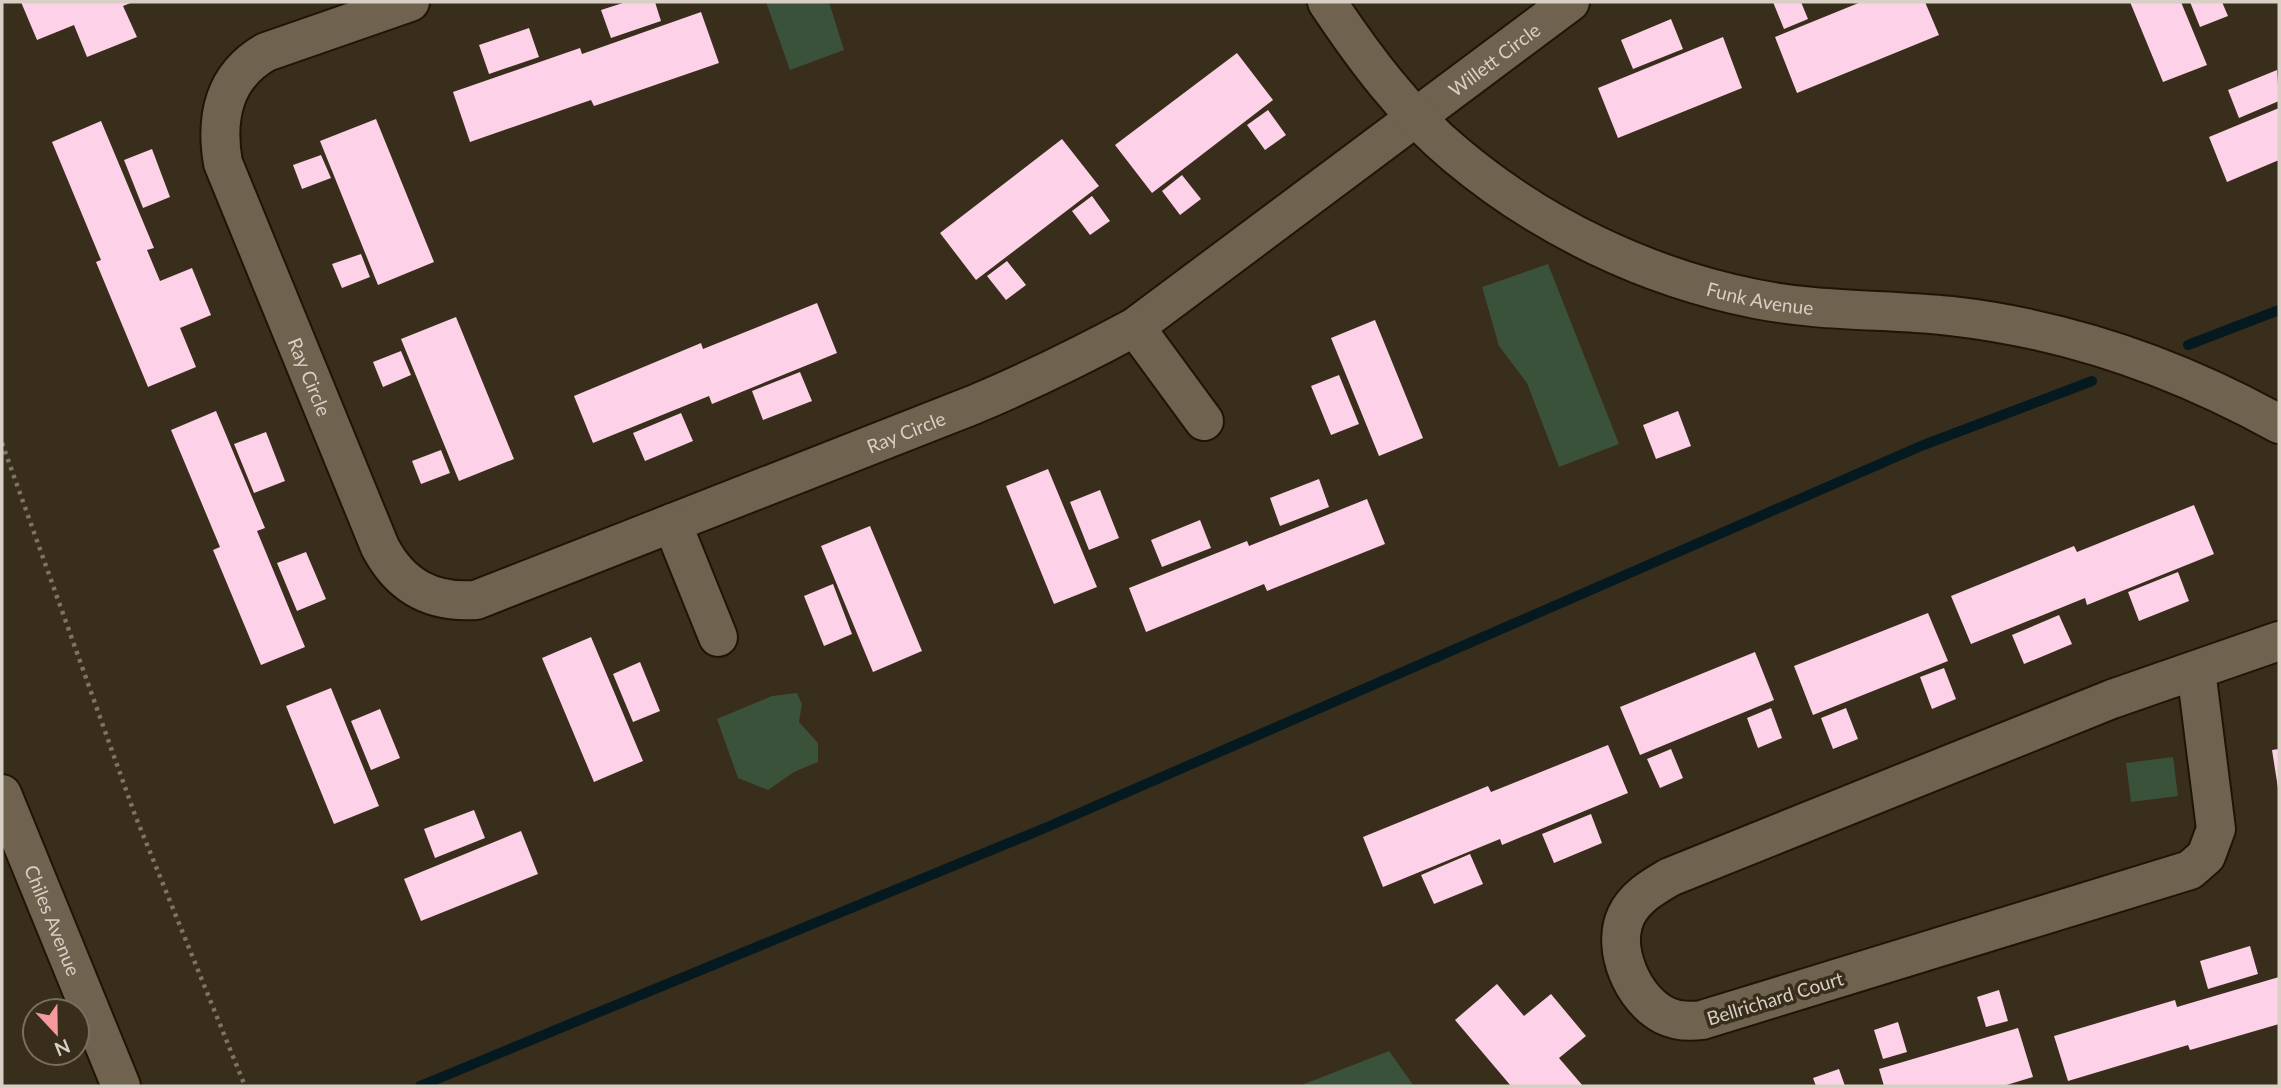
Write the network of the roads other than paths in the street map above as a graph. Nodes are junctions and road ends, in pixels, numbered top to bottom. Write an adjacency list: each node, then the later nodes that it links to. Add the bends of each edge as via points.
1 (410, 2): 8 (street, Ray Circle, via 252,60 231,88 219,125 223,163 380,547 408,583 424,593 440,599 476,600)
2 (1327, 2): 4 (street, Funk Avenue)
3 (1570, 2): 4 (street, Willett Circle)
4 (1416, 116): 5 (street, Ray Circle); 7 (street, Funk Avenue, via 1454,154 1507,195 1578,237 1641,265 1758,299 1954,317 2068,339 2179,374)
5 (1135, 327): 6 (street); 8 (street, Ray Circle, via 1034,380)
6 (1204, 421)
7 (2279, 424)
8 (672, 523): 9 (street)
9 (719, 637)
10 (2279, 641): 11 (street, Bellrichard Court)
11 (2196, 670): 11 (street, Bellrichard Court, via 2216,829 2206,856 2190,870 1702,1020 1663,1014 1643,997 1628,972 1622,950 1625,918 1636,901 1663,882 2112,699)
12 (2, 794): 13 (street, Chiles Avenue)
13 (121, 1086)

